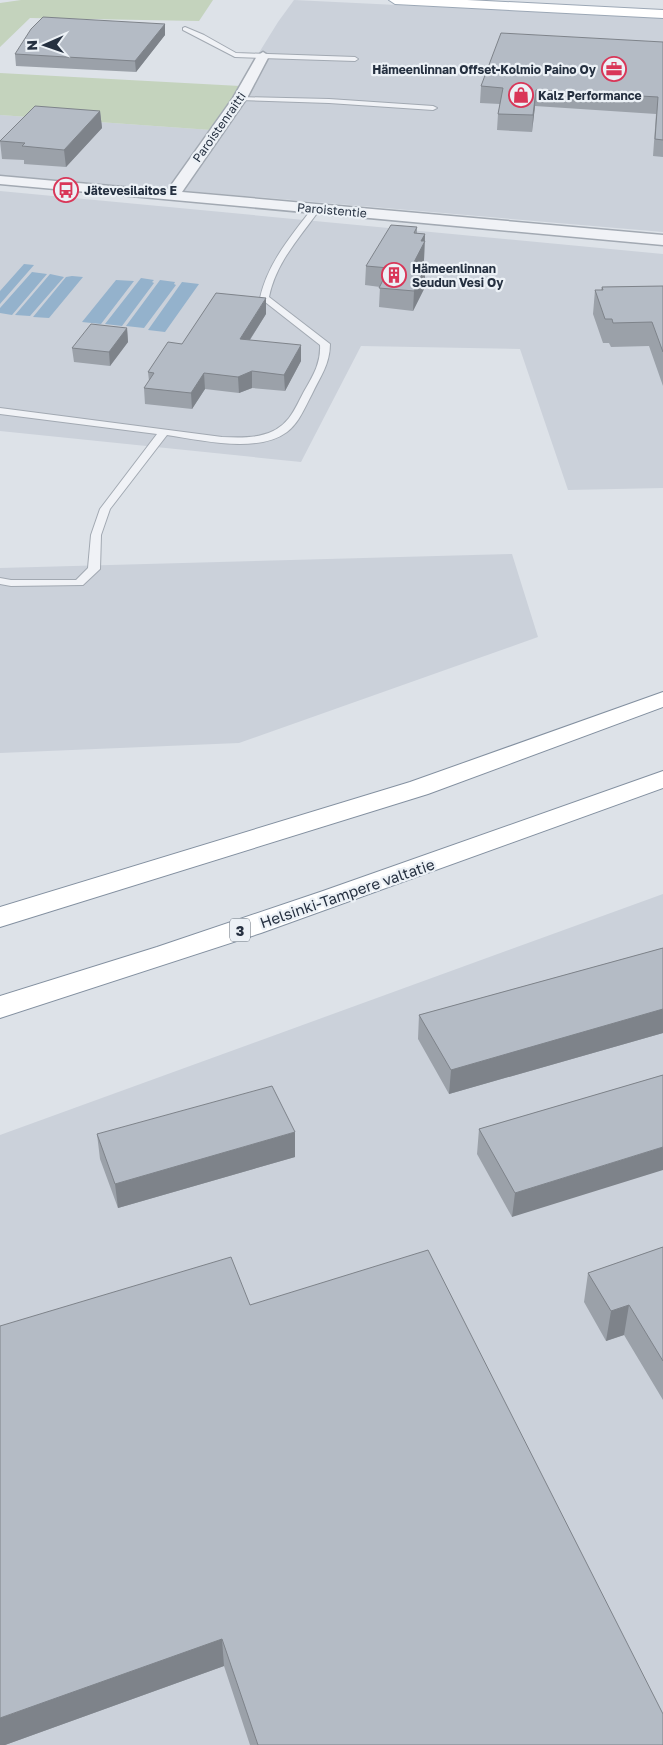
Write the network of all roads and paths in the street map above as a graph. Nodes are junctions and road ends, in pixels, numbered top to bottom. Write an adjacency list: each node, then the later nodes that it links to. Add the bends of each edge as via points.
1 (395, 0): 4 (main road)
2 (466, 0): 3 (main road)
3 (663, 6)
4 (663, 14)
5 (185, 30): 6 (lane, via 202,36 230,54)
6 (263, 56): 7 (lane); 8 (street, Paroistenraitti)
7 (355, 59)
8 (240, 98): 9 (lane); 11 (street, Paroistenraitti)
9 (433, 108)
10 (0, 180): 11 (street, Paroistentie)
11 (172, 195): 12 (street, Paroistentie)
12 (317, 208): 13 (street, Paroistentie); 15 (lane, via 274,267 264,298 325,344 326,358 292,421 278,433 257,439 233,441)
13 (663, 240)
14 (0, 412): 15 (lane)
15 (164, 432): 16 (lane, via 105,510 96,535 94,569 79,583)
16 (0, 581)
17 (663, 699): 19 (main road, via 419,788)
18 (663, 779): 20 (main road, Helsinki-Tampere valtatie / 3, via 478,848 122,970)
19 (0, 917)
20 (0, 1008)

